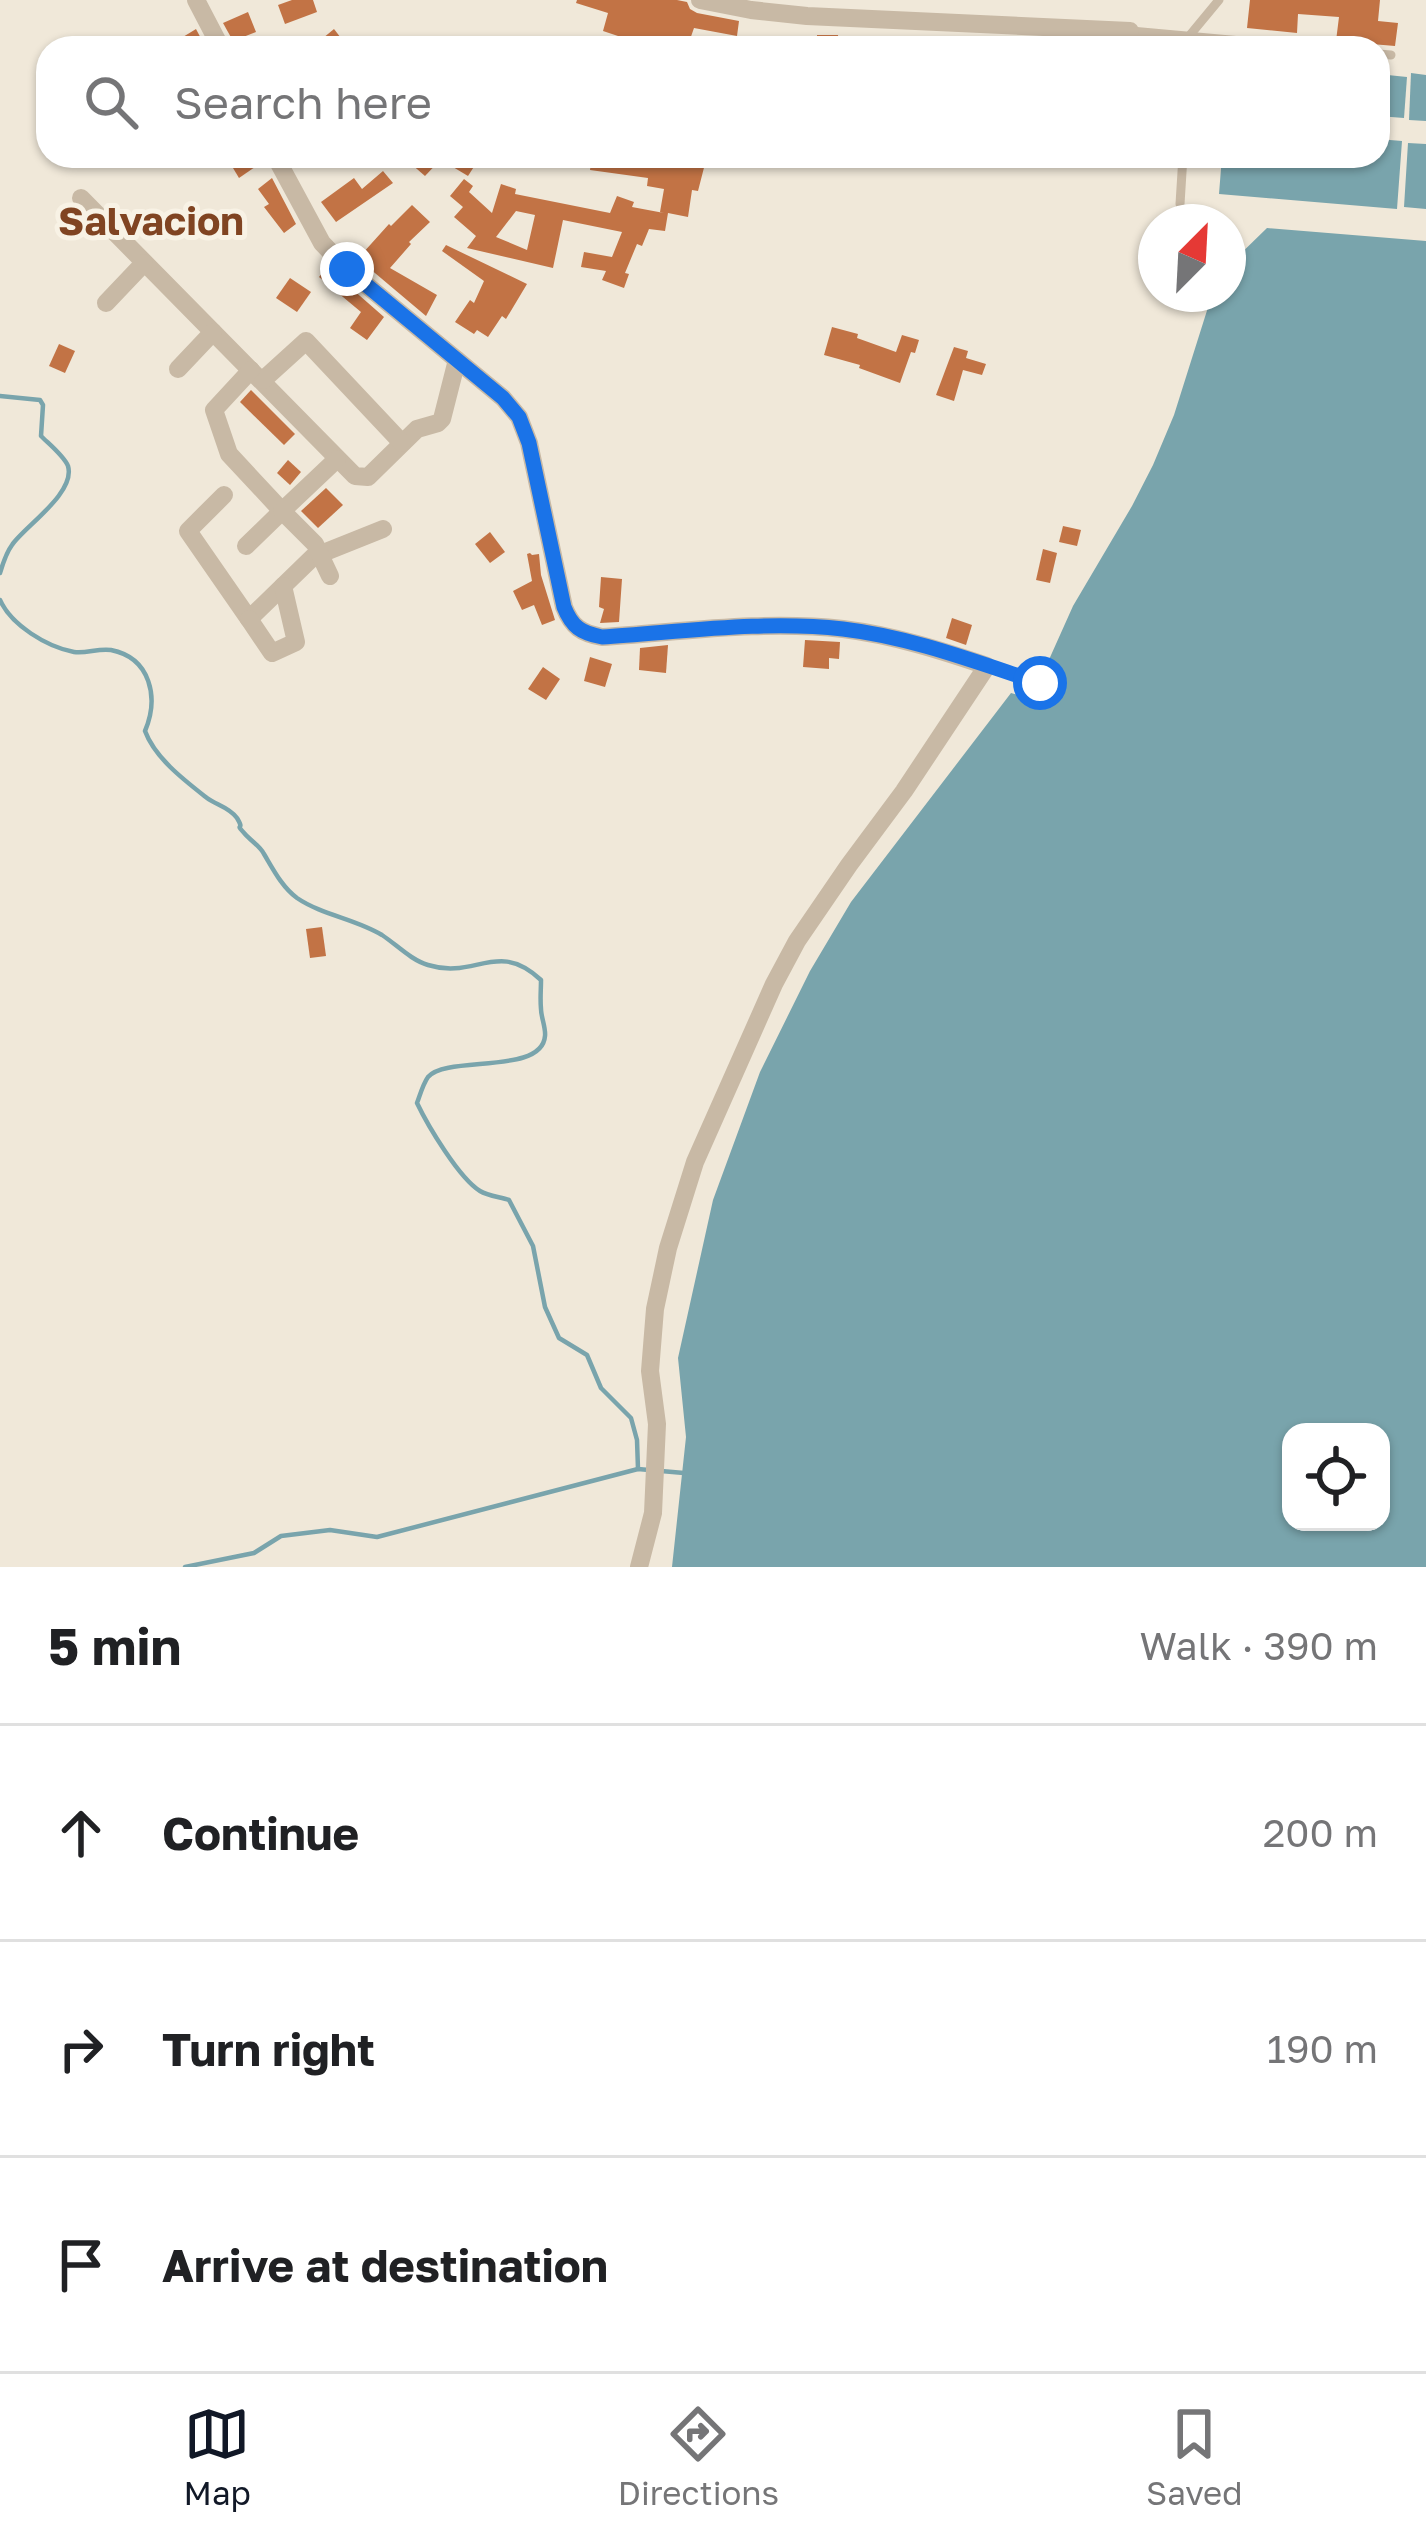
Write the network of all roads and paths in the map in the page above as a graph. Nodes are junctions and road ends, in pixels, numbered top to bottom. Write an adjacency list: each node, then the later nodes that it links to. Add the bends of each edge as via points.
1 (196, 0): 6 (street)
2 (700, 0): 4 (street, via 807,16)
3 (1219, 0): 5 (lane)
4 (1130, 31): 5 (lane)
5 (1190, 35): 7 (lane)
6 (215, 36)
7 (1200, 36)
8 (281, 168): 15 (street, via 322,243)
9 (1183, 168): 11 (lane)
10 (81, 198): 12 (street)
11 (1180, 204)
12 (144, 263): 13 (street); 14 (street)
13 (106, 303)
14 (212, 332): 16 (street); 17 (street)
15 (457, 360): 18 (street, via 442,418); 34 (street, via 519,417 564,607 583,633 842,629)
16 (178, 369)
17 (257, 375): 18 (street, via 306,341); 19 (street); 21 (street, via 214,410 229,454)
18 (402, 443): 19 (street, via 368,477)
19 (338, 459): 21 (street)
20 (224, 495): 23 (street)
21 (282, 511): 25 (street); 26 (street)
22 (383, 529): 26 (street)
23 (188, 531): 24 (street); 29 (street)
24 (171, 546)
25 (246, 546)
26 (320, 556): 27 (street); 28 (street)
27 (330, 576)
28 (283, 586): 29 (street); 30 (street)
29 (249, 619): 31 (street)
30 (296, 642): 31 (street); 33 (street)
31 (272, 653): 32 (street)
32 (253, 664)
33 (301, 664)
34 (987, 665): 35 (lane); 36 (street, via 797,941 695,1162 656,1309 652,1513)
35 (1040, 683)
36 (639, 1567)

